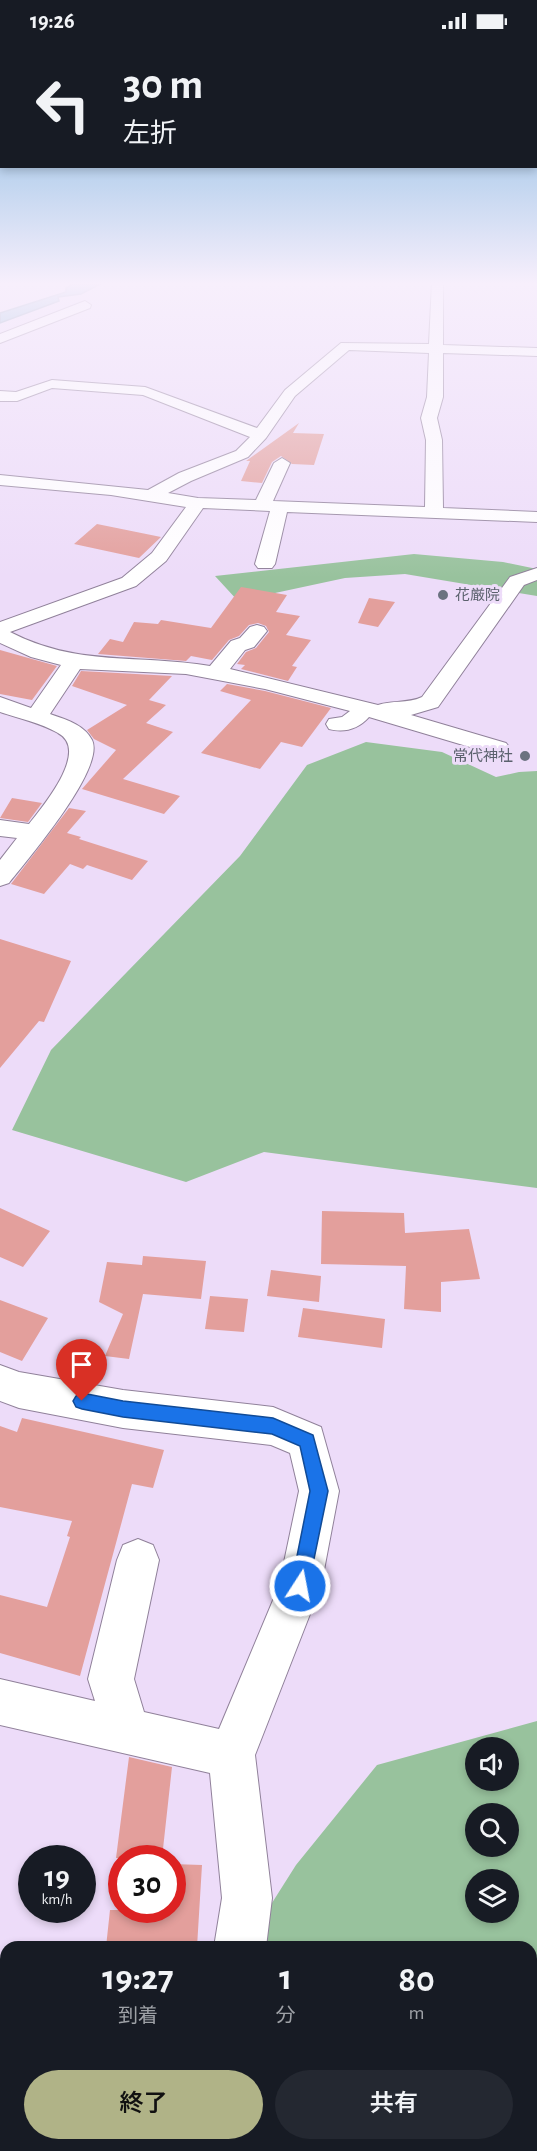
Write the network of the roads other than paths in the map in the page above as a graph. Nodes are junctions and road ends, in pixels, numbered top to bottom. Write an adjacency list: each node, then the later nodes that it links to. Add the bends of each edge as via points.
1 (305, 380): 4 (street, via 290,393)
2 (435, 380): 10 (street, via 429,418 434,440)
3 (0, 396): 4 (street, via 20,397 41,385 52,384 138,389)
4 (260, 435): 7 (street, via 242,454)
5 (282, 463): 9 (street)
6 (0, 480): 7 (street)
7 (150, 496): 8 (street)
8 (198, 503): 9 (street); 14 (street, via 159,557 129,582)
9 (271, 506): 10 (street); 12 (street)
10 (434, 512): 11 (street)
11 (537, 517)
12 (265, 564)
13 (537, 574): 19 (street, via 517,581 430,702 406,710)
14 (2, 627): 16 (street, via 24,648)
15 (256, 632): 17 (street, via 238,645)
16 (74, 662): 17 (street, via 147,663); 20 (street)
17 (215, 674): 19 (street)
18 (0, 704): 20 (street)
19 (363, 706): 21 (street, via 352,722); 22 (street)
20 (37, 716): 24 (street, via 67,728 81,741 83,754 75,774)
21 (337, 724)
22 (498, 747)
23 (0, 828): 24 (street)
24 (35, 833): 25 (street)
25 (0, 877)
26 (0, 1383): 30 (street, via 123,1409 273,1426 307,1441 319,1491 300,1586)
27 (138, 1560): 29 (street, via 111,1679)
28 (0, 1702): 29 (street)
29 (127, 1731): 30 (street)
30 (232, 1755): 31 (street, via 247,1898)
31 (241, 1941)

